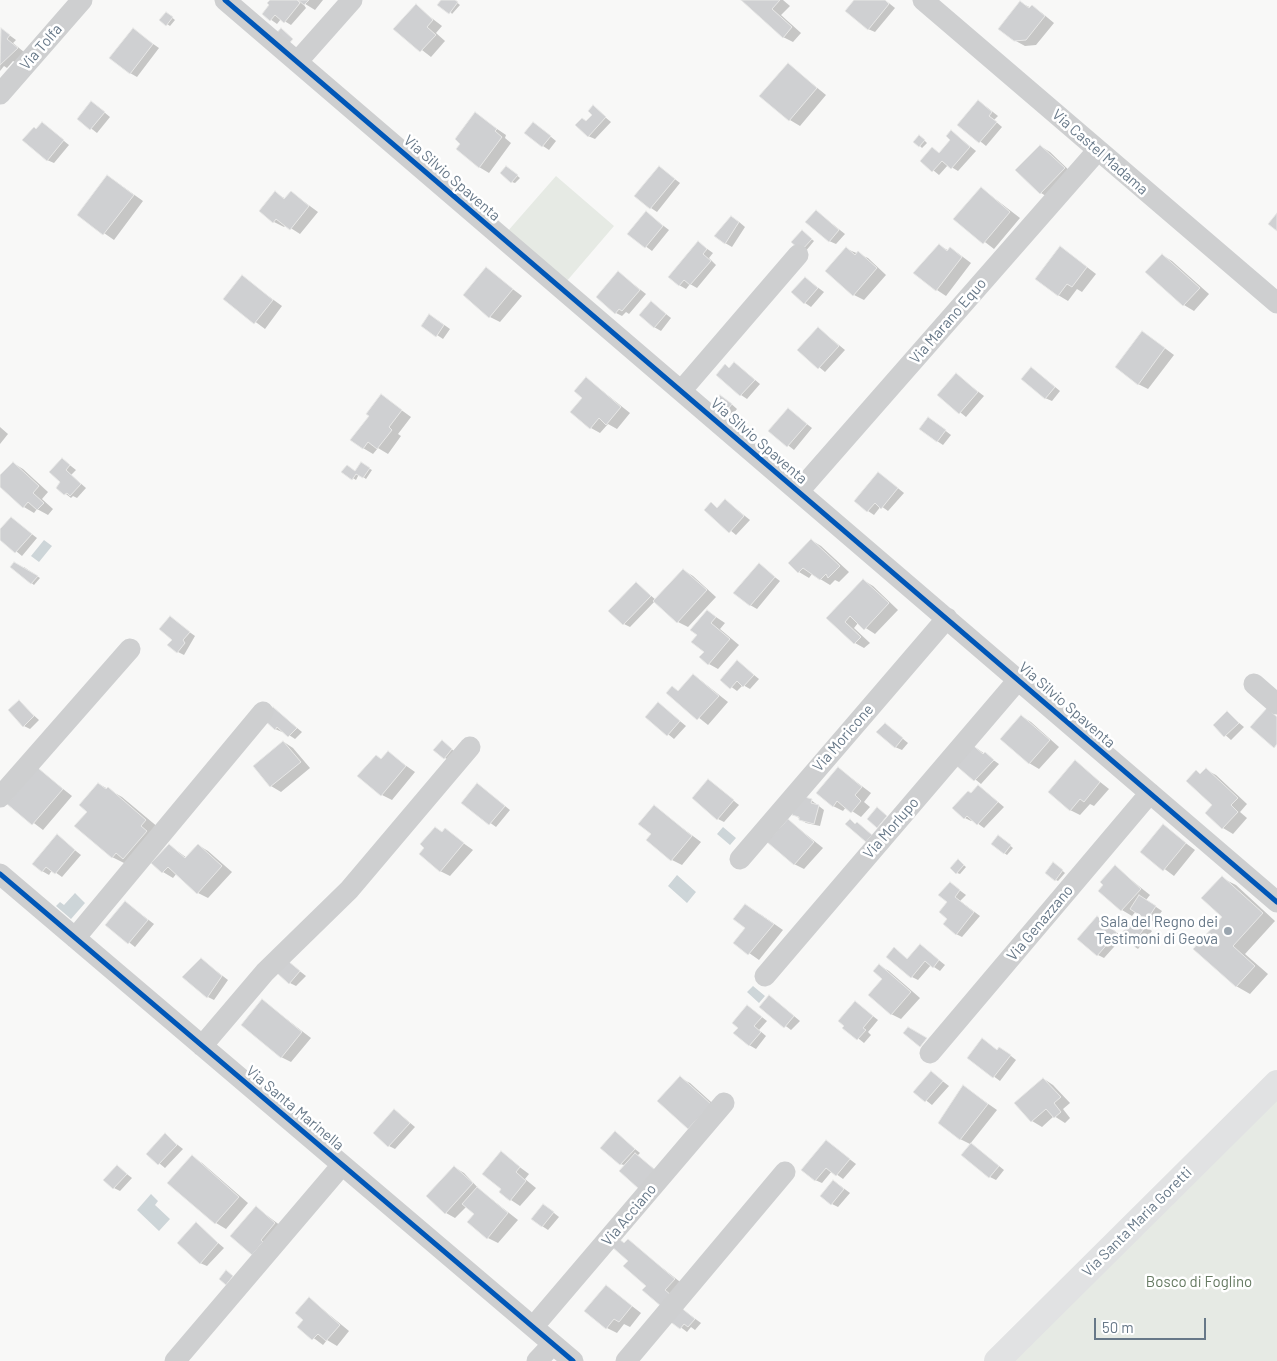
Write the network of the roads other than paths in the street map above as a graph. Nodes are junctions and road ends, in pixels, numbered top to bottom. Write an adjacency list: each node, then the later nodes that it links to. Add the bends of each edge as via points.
1 (82, 0): 6 (street, Via Tolfa)
2 (225, 0): 5 (street, Via Silvio Spaventa)
3 (352, 0): 5 (street)
4 (923, 0): 7 (street, Via Castel Madama)
5 (298, 62): 10 (street, Via Silvio Spaventa)
6 (0, 94)
7 (1098, 150): 9 (street, Via Castel Madama); 11 (street, Via Marano Equo)
8 (798, 255): 10 (street)
9 (1277, 303)
10 (681, 391): 11 (street, Via Silvio Spaventa)
11 (798, 491): 12 (street, Via Silvio Spaventa)
12 (946, 618): 14 (street, Via Silvio Spaventa); 21 (street, Via Moricone)
13 (130, 649): 20 (street)
14 (1018, 680): 19 (street, Via Silvio Spaventa); 25 (street, Via Morlupo)
15 (1254, 684): 16 (street)
16 (1277, 704)
17 (263, 712): 24 (street)
18 (470, 747): 26 (street, via 349,890 265,972)
19 (1150, 793): 23 (street, Via Silvio Spaventa); 27 (street, Via Genazzano)
20 (0, 797)
21 (740, 859)
22 (0, 874): 24 (street, Via Santa Marinella)
23 (1277, 902)
24 (75, 938): 26 (street, Via Santa Marinella)
25 (765, 976)
26 (202, 1046): 30 (street, Via Santa Marinella)
27 (930, 1053)
28 (1277, 1084): 38 (main road, Via Santa Maria Goretti)
29 (724, 1103): 32 (street, Via Acciano)
30 (342, 1165): 32 (street, Via Santa Marinella); 34 (street)
31 (785, 1172): 37 (street)
32 (533, 1327): 33 (street, Via Santa Marinella)
33 (553, 1344): 35 (street); 36 (street, Via Santa Marinella)
34 (175, 1361)
35 (537, 1361)
36 (573, 1361)
37 (626, 1361)
38 (997, 1361)

